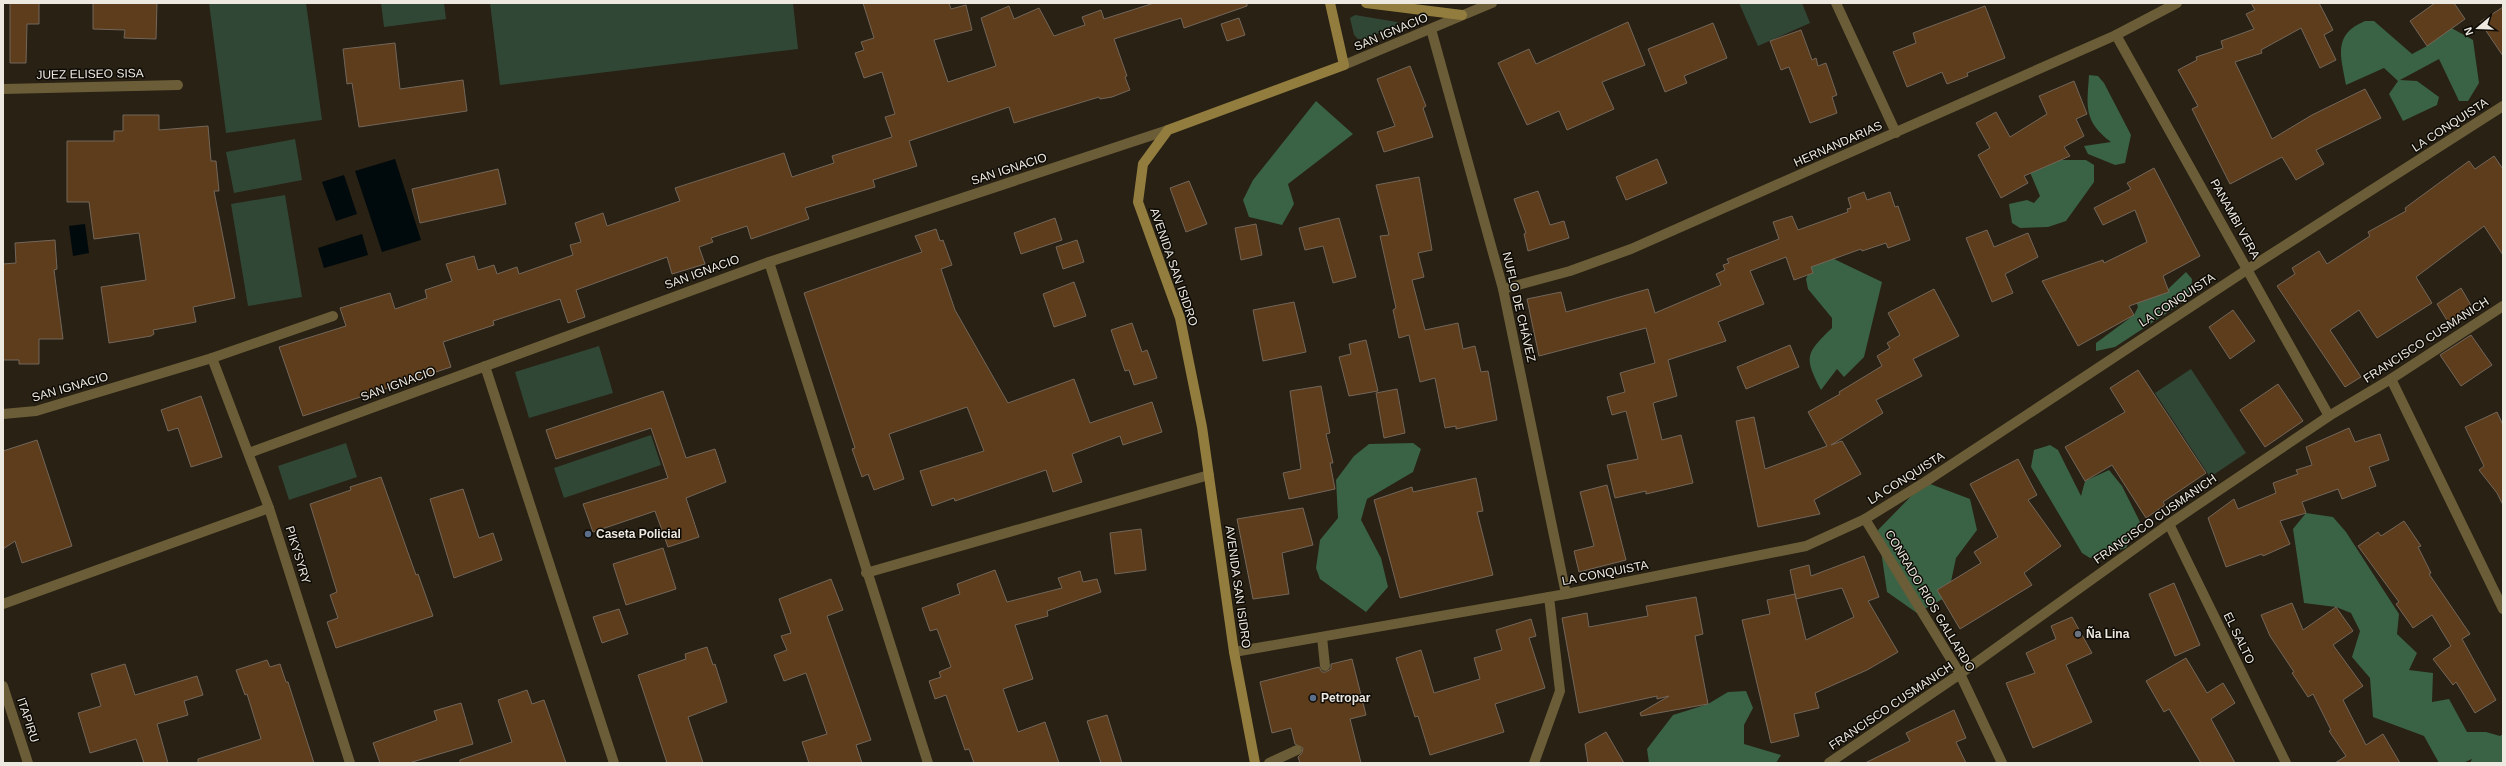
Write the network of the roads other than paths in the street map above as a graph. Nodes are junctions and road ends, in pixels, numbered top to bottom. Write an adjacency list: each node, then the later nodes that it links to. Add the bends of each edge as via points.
1 (1330, 3): 9 (main road)
2 (1366, 3): 6 (main road)
3 (1492, 3): 6 (street, SAN IGNACIO)
4 (1836, 3): 14 (street)
5 (2177, 3): 8 (street, HERNANDARIAS)
6 (1462, 16): 7 (street, SAN IGNACIO)
7 (1431, 29): 9 (street, SAN IGNACIO); 17 (street, NUFLO DE CHÁVEZ)
8 (2116, 35): 14 (street, HERNANDARIAS); 16 (street, PANAMBI VERA)
9 (1344, 65): 13 (main road)
10 (178, 85): 11 (street, JUEZ ELISEO SISA)
11 (3, 89)
12 (2503, 106): 16 (street, LA CONQUISTA)
13 (1168, 130): 15 (street, SAN IGNACIO); 26 (main road, AVENIDA SAN ISIDRO, via 1143,164 1138,202 1180,318)
14 (1896, 133): 17 (street, HERNANDARIAS, via 1631,249 1570,271)
15 (769, 262): 21 (street, SAN IGNACIO); 30 (street)
16 (2248, 269): 24 (street, PANAMBI VERA); 28 (street, LA CONQUISTA, via 1932,478)
17 (1503, 289): 31 (street, NUFLO DE CHÁVEZ)
18 (2503, 306): 22 (street, FRANCISCO CUSMANICH)
19 (333, 316): 20 (street, SAN IGNACIO)
20 (212, 358): 23 (street, SAN IGNACIO, via 36,411); 25 (street, PIKYSYRY)
21 (485, 366): 25 (street, SAN IGNACIO); 43 (street)
22 (2391, 379): 24 (street, FRANCISCO CUSMANICH); 34 (street)
23 (3, 414)
24 (2329, 416): 29 (street, FRANCISCO CUSMANICH)
25 (249, 453): 27 (street, PIKYSYRY)
26 (1209, 475): 30 (street); 36 (main road, AVENIDA SAN ISIDRO)
27 (270, 508): 33 (street); 42 (street, PIKYSYRY)
28 (1865, 519): 31 (street, LA CONQUISTA, via 1806,546); 38 (street, CONRADO RIOS GALLARDO)
29 (2169, 524): 38 (street, FRANCISCO CUSMANICH); 50 (street, EL SALTO)
30 (866, 573): 44 (street)
31 (1566, 594): 32 (street, LA CONQUISTA)
32 (1549, 597): 35 (street, LA CONQUISTA); 47 (street, via 1560,691)
33 (3, 604)
34 (2503, 609)
35 (1322, 637): 36 (street, LA CONQUISTA); 37 (street)
36 (1234, 652): 45 (main road, AVENIDA SAN ISIDRO)
37 (1325, 666)
38 (1960, 674): 48 (street, FRANCISCO CUSMANICH); 49 (street, CONRADO RIOS GALLARDO)
39 (3, 686): 41 (street, ITAPIRU)
40 (1297, 750): 46 (street)
41 (28, 763)
42 (350, 763)
43 (614, 763)
44 (928, 763)
45 (1255, 763)
46 (1269, 763)
47 (1534, 763)
48 (1829, 763)
49 (2002, 763)
50 (2286, 763)

